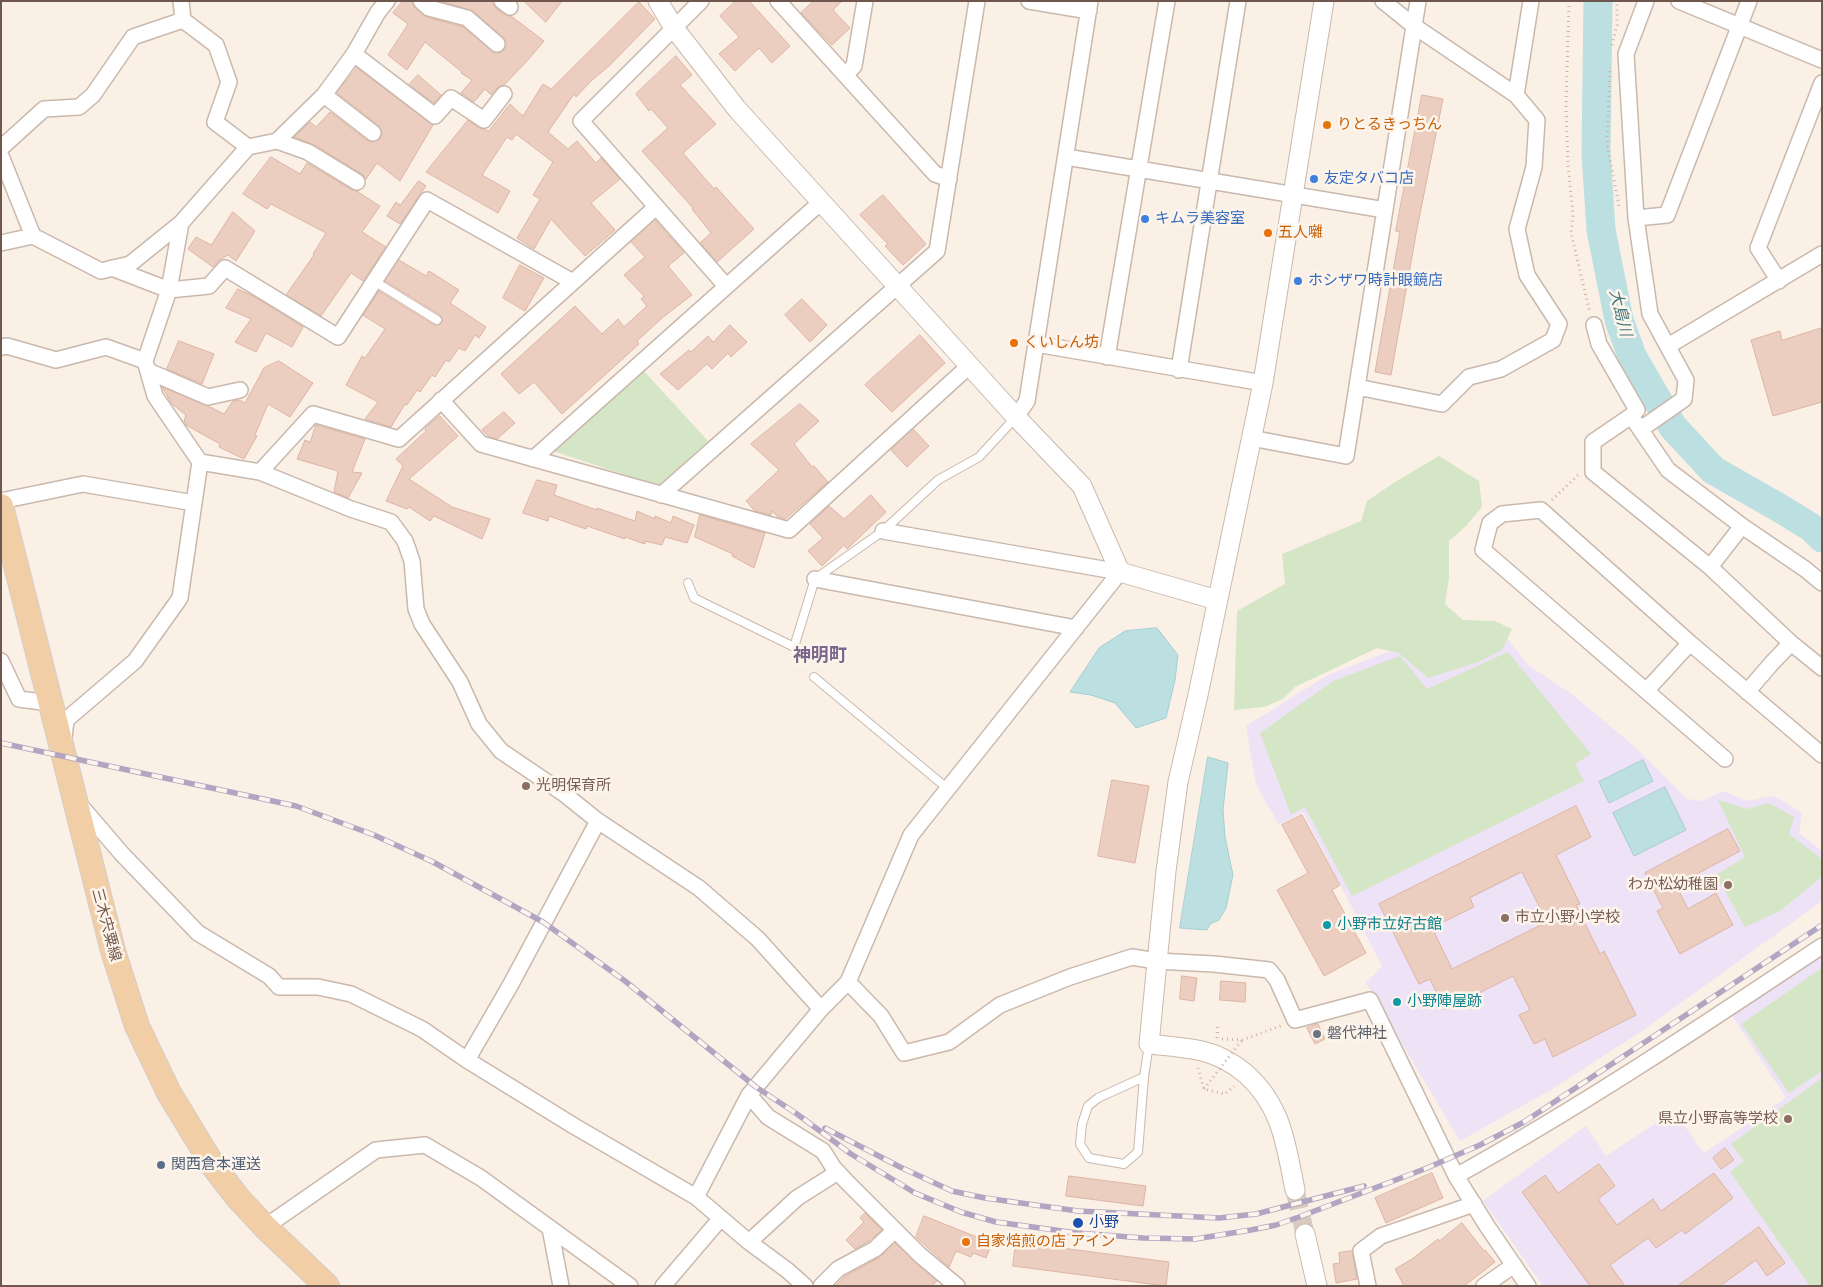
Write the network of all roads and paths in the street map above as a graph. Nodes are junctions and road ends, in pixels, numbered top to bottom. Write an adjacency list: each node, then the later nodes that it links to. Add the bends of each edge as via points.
1 (181, 1): 21 (street)
2 (387, 1): 26 (street)
3 (420, 1): 25 (street, via 429,8 467,18)
4 (658, 1): 24 (street)
5 (701, 1): 24 (street)
6 (778, 1): 28 (street)
7 (865, 1): 28 (street, via 854,66)
8 (977, 1): 40 (street)
9 (1029, 1): 20 (street)
10 (1167, 1): 39 (street)
11 (1238, 1): 41 (street)
12 (1324, 1): 43 (street)
13 (1383, 1): 22 (street)
14 (1418, 1): 22 (street)
15 (1532, 1): 32 (street)
16 (1569, 1): 60 (path, via 1566,106 1573,214 1571,233 1586,304)
17 (1646, 1): 47 (street, via 1626,54)
18 (1679, 1): 23 (street)
19 (1749, 1): 23 (street)
20 (1090, 6): 38 (street)
21 (183, 20): 35 (street, via 216,44 229,82 215,122); 36 (street, via 133,37 93,95 79,107 44,109)
22 (1414, 26): 32 (street); 46 (street)
23 (1740, 26): 27 (street); 47 (street, via 1667,215)
24 (674, 28): 44 (street, via 737,109); 45 (street, via 581,121)
25 (498, 44)
26 (354, 54): 30 (street, via 435,116 451,98 484,120); 31 (street)
27 (1822, 60)
28 (845, 75): 40 (street, via 935,174)
29 (1822, 83): 54 (street, via 1758,248)
30 (504, 94)
31 (324, 95): 33 (street); 34 (street)
32 (1516, 95): 69 (street, via 1537,120 1534,167 1517,229 1527,275 1559,324 1553,340 1501,369 1469,377 1442,404)
33 (373, 133)
34 (276, 141): 35 (street); 42 (street, via 308,152)
35 (248, 147): 48 (street)
36 (1, 148)
37 (1, 156): 49 (street)
38 (1066, 157): 39 (street); 61 (street)
39 (1139, 169): 41 (street); 64 (street)
40 (949, 179): 57 (street, via 937,251)
41 (1210, 180): 43 (street); 67 (street)
42 (357, 182)
43 (1293, 194): 46 (street); 68 (street)
44 (821, 202): 56 (street); 57 (street)
45 (656, 207): 55 (street); 56 (street)
46 (1385, 210): 69 (street)
47 (1636, 218): 62 (street, via 1650,314)
48 (181, 223): 52 (street, via 130,264); 58 (street)
49 (33, 236): 50 (street); 52 (street, via 101,271)
50 (1, 243)
51 (1822, 254): 54 (street)
52 (112, 268): 58 (street)
53 (374, 281): 55 (street, via 427,200); 58 (street, via 338,337 225,268 209,286); 59 (lane)
54 (1779, 281): 62 (street)
55 (573, 282): 71 (street)
56 (726, 286): 76 (street)
57 (897, 286): 66 (street); 81 (street)
58 (169, 290): 65 (street)
59 (437, 320)
60 (1594, 325): 72 (street, via 1599,344 1637,410)
61 (1036, 344): 64 (street); 73 (street, via 1027,401)
62 (1668, 346): 74 (street, via 1686,380 1684,399)
63 (1, 347): 65 (street, via 8,346 56,360 106,347)
64 (1107, 357): 67 (street)
65 (146, 366): 70 (street, via 208,397); 77 (street, via 155,396)
66 (969, 366): 73 (street); 81 (street, via 789,530)
67 (1179, 370): 68 (street)
68 (1263, 383): 75 (street)
69 (1357, 387): 75 (street, via 1346,456)
70 (240, 390)
71 (441, 400): 76 (street, via 481,444); 78 (street, via 399,439 313,414)
72 (1631, 416): 74 (street); 79 (street, via 1593,442)
73 (1016, 417): 86 (lane, via 979,457 938,480); 88 (street, via 1082,486)
74 (1641, 430): 85 (street, via 1668,470)
75 (1252, 438): 92 (street)
76 (533, 459): 81 (street)
77 (200, 462): 78 (street); 83 (street)
78 (260, 472): 107 (street, via 391,522 405,540 412,561 416,608 422,624 460,682 479,724 501,751)
79 (1593, 472): 80 (path, via 1582,472); 87 (street)
80 (1563, 489)
81 (661, 495)
82 (1, 502): 83 (street, via 83,484)
83 (194, 502): 102 (street, via 180,598 135,661 66,720)
84 (1, 506): 101 (main road, 三木宍粟線)
85 (1742, 526): 87 (street); 91 (street)
86 (883, 531): 88 (street); 89 (lane)
87 (1710, 567): 95 (street)
88 (1120, 572): 92 (street); 93 (street)
89 (815, 579): 90 (lane, via 794,647 694,598); 93 (street)
90 (688, 582)
91 (1822, 583)
92 (1217, 600): 109 (street, via 1178,782)
93 (1076, 628): 105 (street)
94 (1690, 643): 99 (street); 99 (street, via 1541,510 1502,514 1490,523 1483,550); 100 (street)
95 (1791, 643): 97 (street); 100 (street)
96 (1, 661): 101 (street, via 19,699)
97 (1822, 668)
98 (814, 678): 105 (lane)
99 (1646, 692): 104 (street)
100 (1747, 692): 103 (street)
101 (50, 703): 102 (main road, 三木宍粟線)
102 (63, 752): 106 (main road, 三木宍粟線)
103 (1822, 755)
104 (1724, 759)
105 (948, 789): 110 (street, via 911,835)
106 (74, 798): 116 (street, via 122,854 198,933 269,976 279,987 318,987 351,994 422,1028); 128 (main road, 三木宍粟線, via 113,951 138,1026 169,1093 191,1131 214,1167)
107 (598, 821): 111 (street, via 699,888 758,939); 116 (street)
108 (1822, 946): 123 (street, via 1535,1132)
109 (1156, 962): 110 (street, via 1132,957 1070,978 1000,1005 949,1042 904,1053 881,1016); 112 (street, via 1269,970); 115 (street)
110 (848, 982): 111 (street)
111 (821, 1009): 121 (street)
112 (1295, 1020): 114 (path); 123 (street, via 1370,1000)
113 (1218, 1024): 114 (path, via 1217,1038)
114 (1242, 1040): 120 (path, bridge)
115 (1149, 1044): 118 (lane); 124 (street, via 1193,1049 1218,1056 1254,1081 1277,1116)
116 (467, 1060): 125 (street)
117 (1199, 1072): 120 (path)
118 (1144, 1077): 118 (lane, via 1138,1152 1124,1164 1089,1158 1080,1144 1088,1106 1098,1098)
119 (1240, 1081): 120 (path, via 1225,1094)
120 (1204, 1089)
121 (749, 1095): 122 (street, via 768,1116 823,1151); 125 (street)
122 (838, 1172): 130 (street); 132 (street, via 796,1198)
123 (1456, 1176): 126 (street)
124 (1295, 1190)
125 (696, 1197): 127 (street)
126 (1474, 1204): 133 (street); 142 (street, via 1381,1236 1361,1251)
127 (721, 1218): 132 (street); 137 (street)
128 (265, 1227): 129 (street, via 376,1150 424,1145 481,1178); 134 (main road, 三木宍粟線)
129 (550, 1228): 135 (street); 136 (street)
130 (895, 1230): 139 (street, via 875,1250 838,1269); 140 (street)
131 (1305, 1234): 141 (street)
132 (749, 1242): 138 (street)
133 (1514, 1265): 143 (street); 144 (street)
134 (327, 1286)
135 (561, 1286)
136 (630, 1286)
137 (663, 1286)
138 (805, 1286)
139 (821, 1286)
140 (957, 1286)
141 (1317, 1286)
142 (1368, 1286)
143 (1484, 1286)
144 (1528, 1286)

